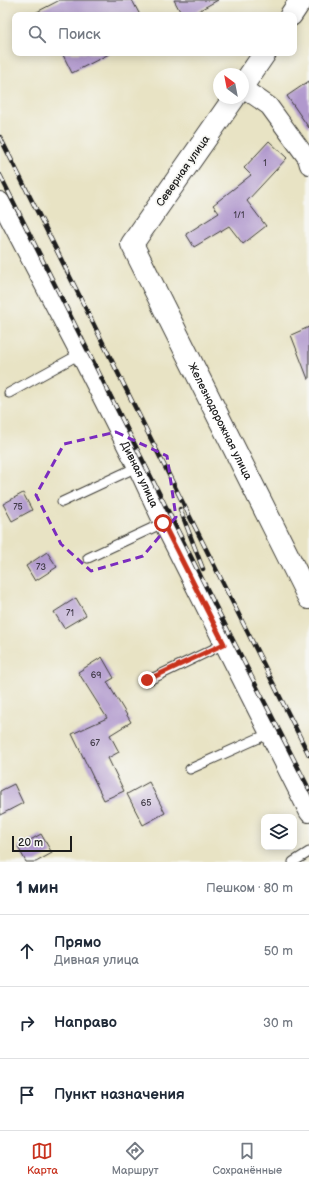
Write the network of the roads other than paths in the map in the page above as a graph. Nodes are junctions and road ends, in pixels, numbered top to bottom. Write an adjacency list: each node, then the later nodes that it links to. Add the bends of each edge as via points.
1 (301, 0): 2 (street)
2 (293, 12)
3 (263, 56): 4 (street)
4 (249, 76)
5 (249, 92): 7 (street, via 269,106)
6 (230, 104): 9 (street, Северная улица)
7 (309, 165)
8 (0, 201): 10 (street, Дивная улица)
9 (132, 244): 16 (street, Железнодорожная улица)
10 (80, 354): 11 (lane); 12 (street, Дивная улица)
11 (9, 393)
12 (137, 467): 13 (lane); 14 (street, Дивная улица)
13 (62, 502)
14 (163, 523): 15 (lane); 17 (street, Дивная улица)
15 (88, 558)
16 (309, 598)
17 (224, 644): 18 (lane); 19 (street, Дивная улица)
18 (147, 680)
19 (270, 734): 20 (lane); 21 (street, Дивная улица)
20 (190, 770)
21 (309, 813)
22 (309, 852): 23 (lane)
23 (293, 862)

